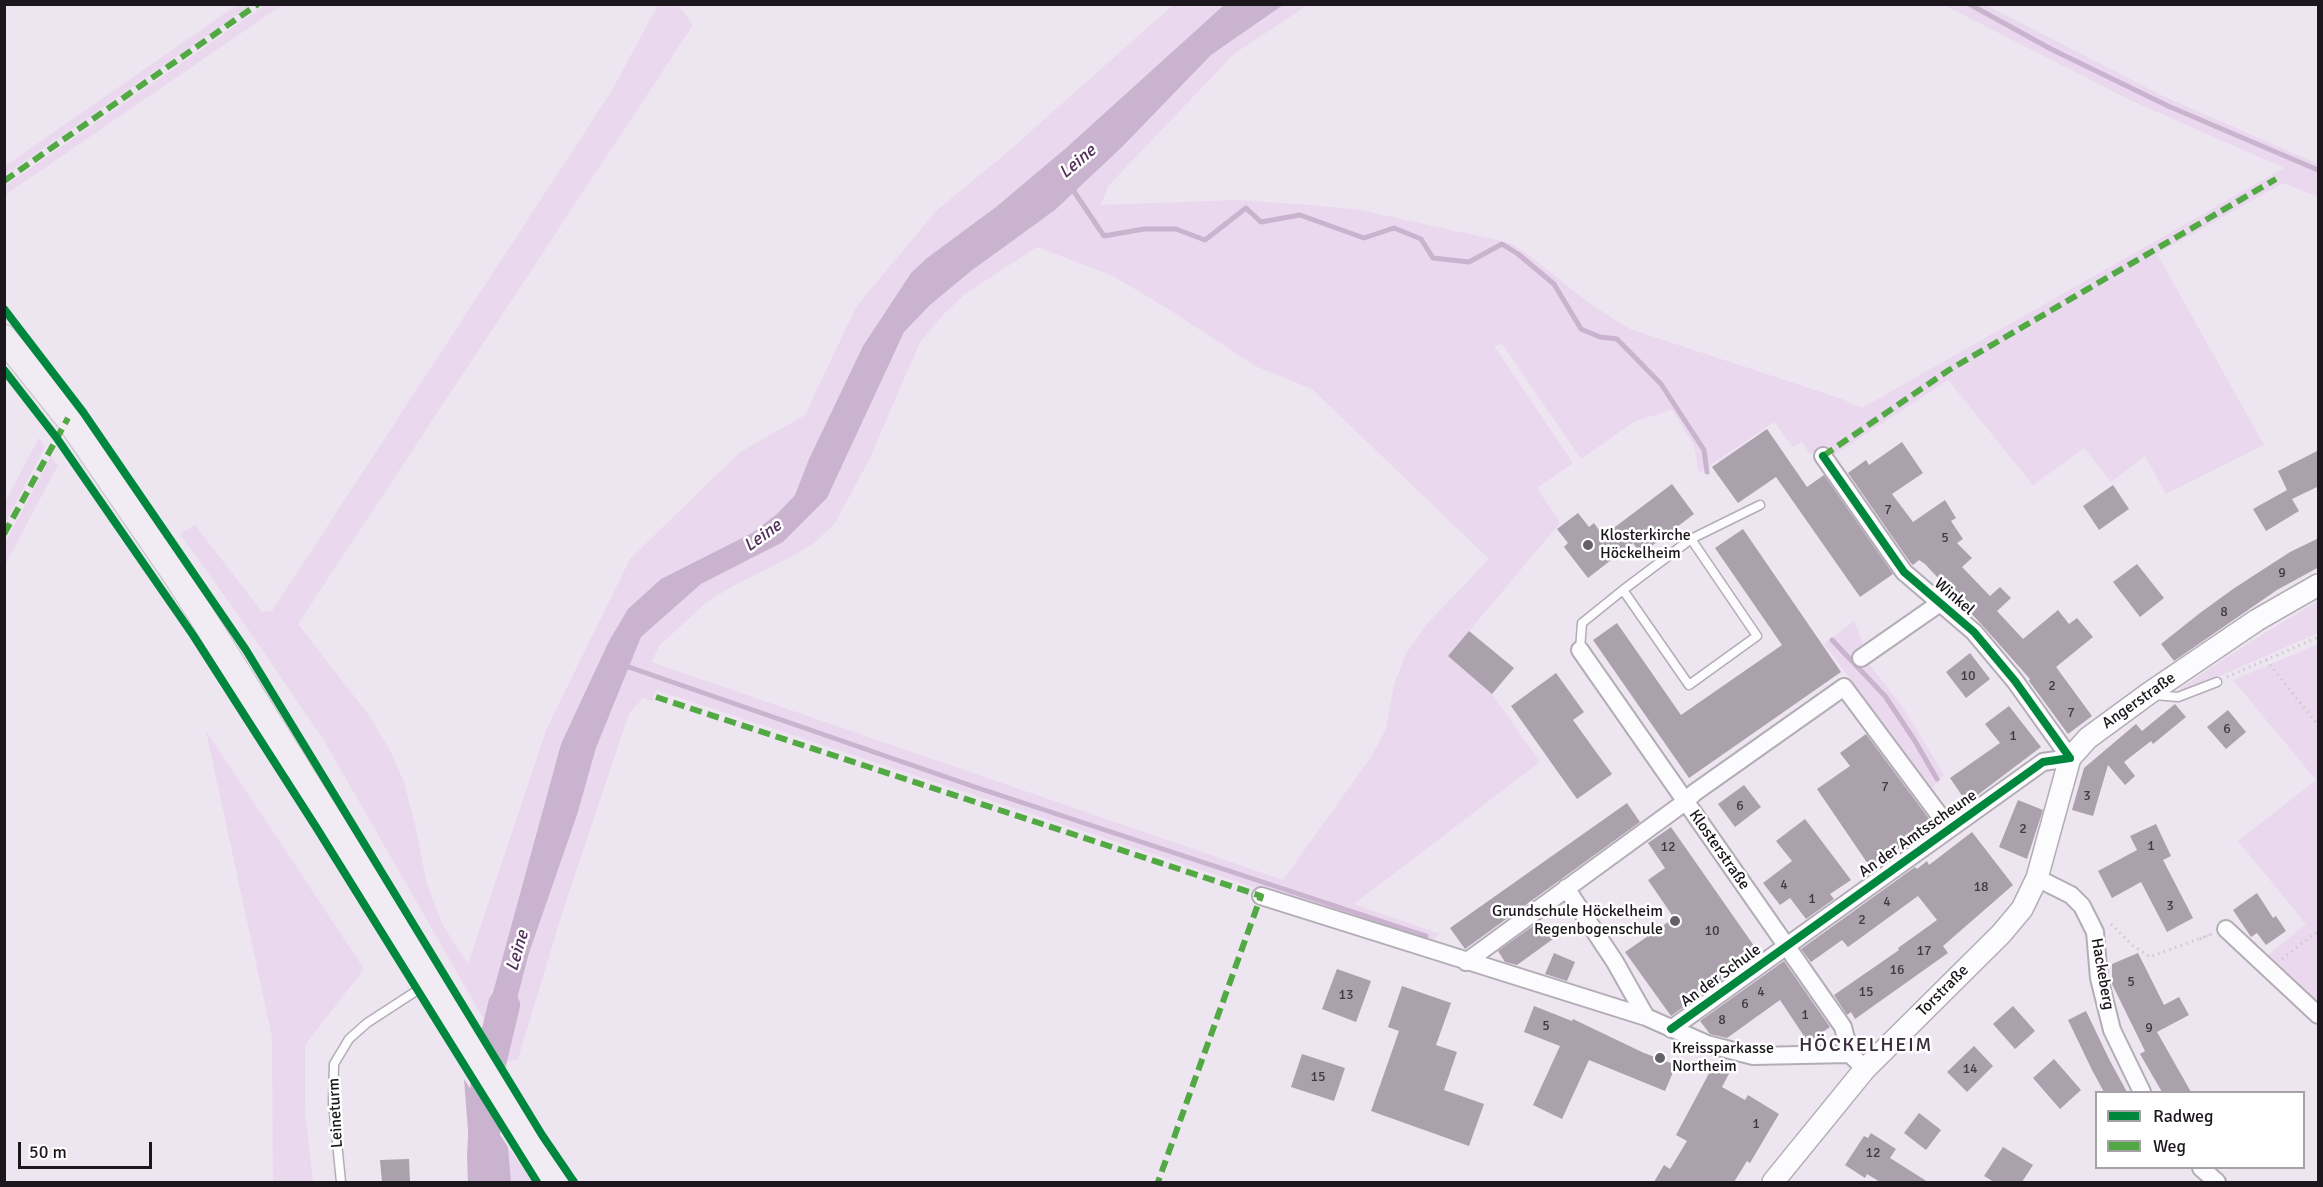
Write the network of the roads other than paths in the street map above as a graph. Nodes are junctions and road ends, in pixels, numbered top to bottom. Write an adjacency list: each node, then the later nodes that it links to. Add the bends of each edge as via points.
1 (4, 338): 21 (main road, via 68,418 180,581)
2 (1823, 456): 7 (street, Winkel, via 1904,572)
3 (1760, 505): 4 (lane)
4 (1691, 539): 6 (lane); 6 (lane, via 1757,636 1689,684)
5 (2319, 585): 11 (street, Angerstraße, via 2257,620)
6 (1623, 590): 8 (lane, via 1582,623)
7 (1940, 603): 9 (street); 12 (street, Winkel, via 1974,632)
8 (1580, 650): 13 (street, Klosterstraße)
9 (1861, 658)
10 (2217, 682): 11 (lane, via 2178,697)
11 (2148, 694): 12 (street, Angerstraße, via 2088,738)
12 (2070, 758): 14 (street, An der Amtsscheune, via 2043,762); 15 (street, Angerstraße)
13 (1685, 802): 14 (street, An der Amtsscheune, via 1844,687); 16 (street); 19 (street, Klosterstraße)
14 (1949, 828): 19 (street, An der Amtsscheune)
15 (2037, 878): 26 (street, Torstraße, via 2022,909 2001,934); 27 (street, Hackeberg, via 2071,895 2082,906 2095,932 2099,978 2112,1030)
16 (1566, 888): 20 (street); 23 (street)
17 (1261, 896): 20 (street, An der Schule)
18 (2226, 929): 22 (street)
19 (1786, 945): 24 (street, An der Schule); 25 (street, Klosterstraße, via 1843,1027)
20 (1466, 962): 23 (street, An der Schule)
21 (430, 982): 29 (lane, Leineturm, via 367,1023 349,1039 334,1064 333,1103); 30 (main road)
22 (2319, 1015)
23 (1646, 1017): 24 (street, An der Schule)
24 (1671, 1029): 25 (street, An der Schule, via 1753,1056)
25 (1850, 1053): 26 (street)
26 (1865, 1069): 31 (street, Torstraße)
27 (2142, 1091)
28 (2203, 1169): 32 (street)
29 (341, 1182)
30 (556, 1182)
31 (1773, 1182)
32 (2217, 1182)

